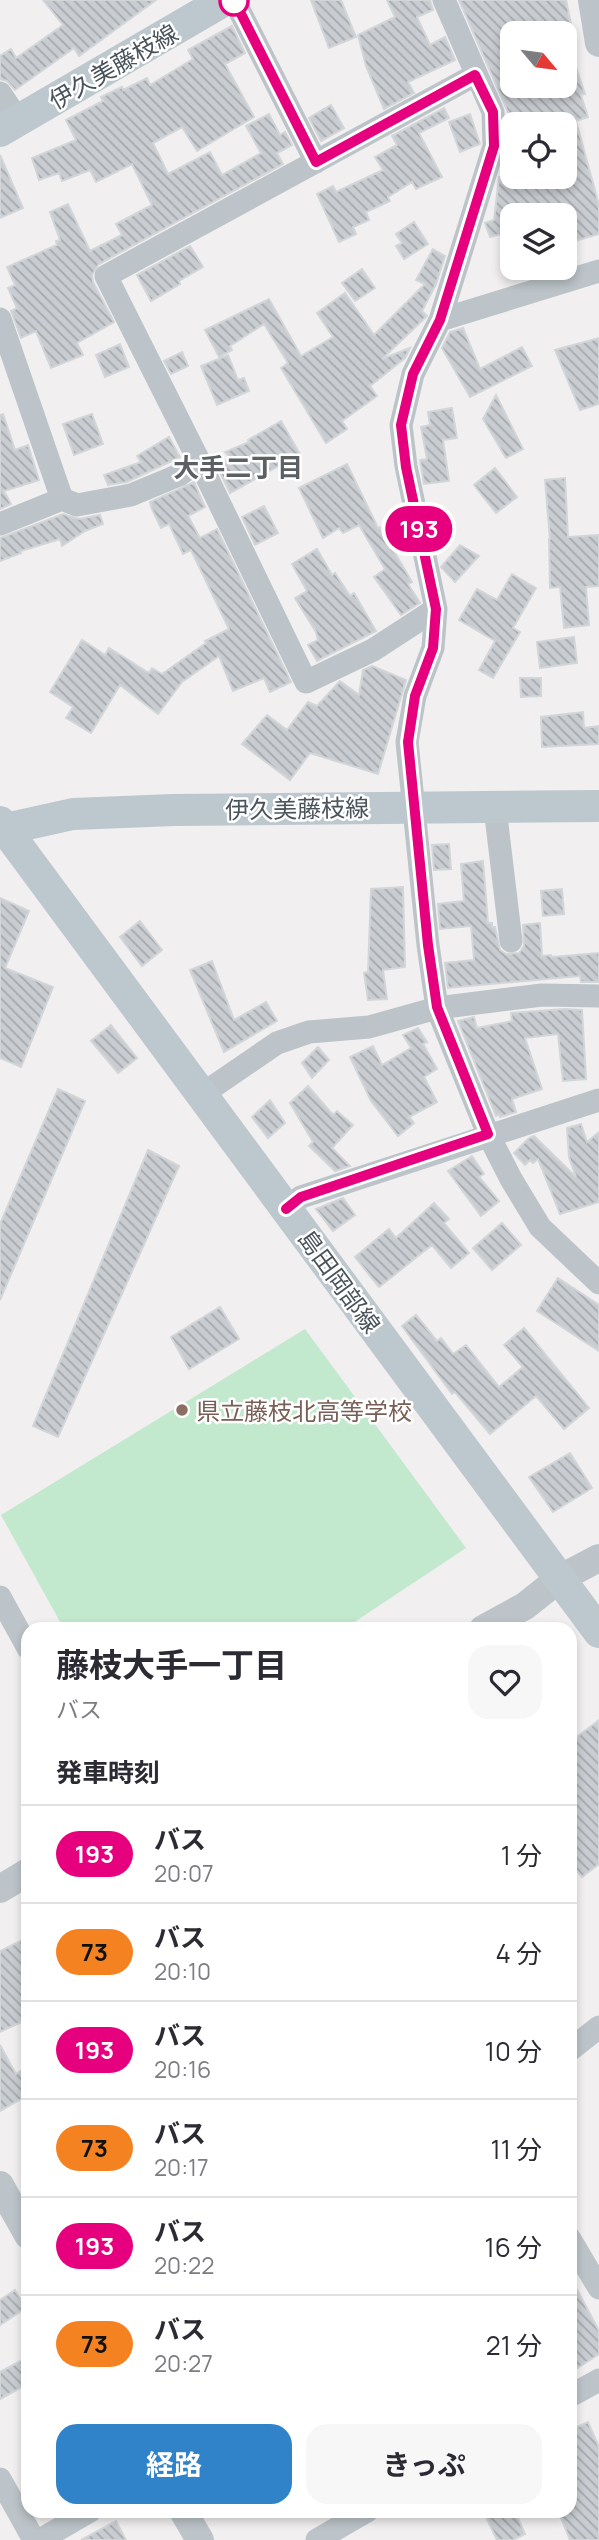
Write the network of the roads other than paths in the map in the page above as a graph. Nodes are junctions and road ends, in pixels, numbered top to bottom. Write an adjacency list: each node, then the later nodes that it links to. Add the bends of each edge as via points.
1 (225, 0): 8 (main road, 伊久美藤枝線)
2 (234, 0): 9 (street)
3 (444, 0): 6 (street)
4 (592, 0): 5 (street)
5 (599, 43)
6 (475, 75): 9 (street); 12 (street, via 493,112 494,146)
7 (0, 93): 8 (street)
8 (9, 126)
9 (316, 162): 13 (street, via 106,276)
10 (599, 271): 12 (street)
11 (0, 319): 14 (street)
12 (440, 320): 16 (street, via 413,374 401,425)
13 (199, 461): 14 (street, via 179,475 131,495 77,505); 16 (street, via 306,682 373,650)
14 (62, 499): 15 (street)
15 (0, 524)
16 (436, 609): 18 (street, via 433,648 415,696 408,742)
17 (599, 806): 19 (main road, 伊久美藤枝線)
18 (414, 807): 19 (main road, 伊久美藤枝線); 20 (main road, 伊久美藤枝線, via 73,814); 23 (street)
19 (495, 808): 21 (street)
20 (2, 828): 24 (main road, 島田岡部線)
21 (511, 941)
22 (599, 996): 23 (street, via 542,995)
23 (437, 1007): 24 (street, via 369,1027 309,1032 276,1043); 26 (street)
24 (201, 1096): 27 (main road, 島田岡部線)
25 (599, 1100): 26 (street)
26 (488, 1134): 27 (street, via 301,1197); 28 (street, via 540,1227)
27 (286, 1209): 30 (main road, 島田岡部線)
28 (599, 1283)
29 (599, 1558): 30 (street)
30 (559, 1579): 32 (street); 33 (main road, 島田岡部線)
31 (0, 1597): 34 (street)
32 (496, 1622)
33 (599, 1632)
34 (21, 1635)
35 (21, 1876): 36 (street)
36 (0, 1889)
37 (599, 2027): 38 (street)
38 (577, 2044)
39 (0, 2185): 40 (street)
40 (21, 2222)
41 (577, 2251): 42 (street)
42 (599, 2288)
43 (599, 2380): 44 (street)
44 (577, 2392)
45 (0, 2479): 46 (street)
46 (21, 2517)
47 (22, 2518): 51 (street)
48 (78, 2518): 52 (street)
49 (187, 2518): 53 (street)
50 (350, 2518): 54 (street)
51 (34, 2540)
52 (40, 2540)
53 (200, 2540)
54 (317, 2540)

